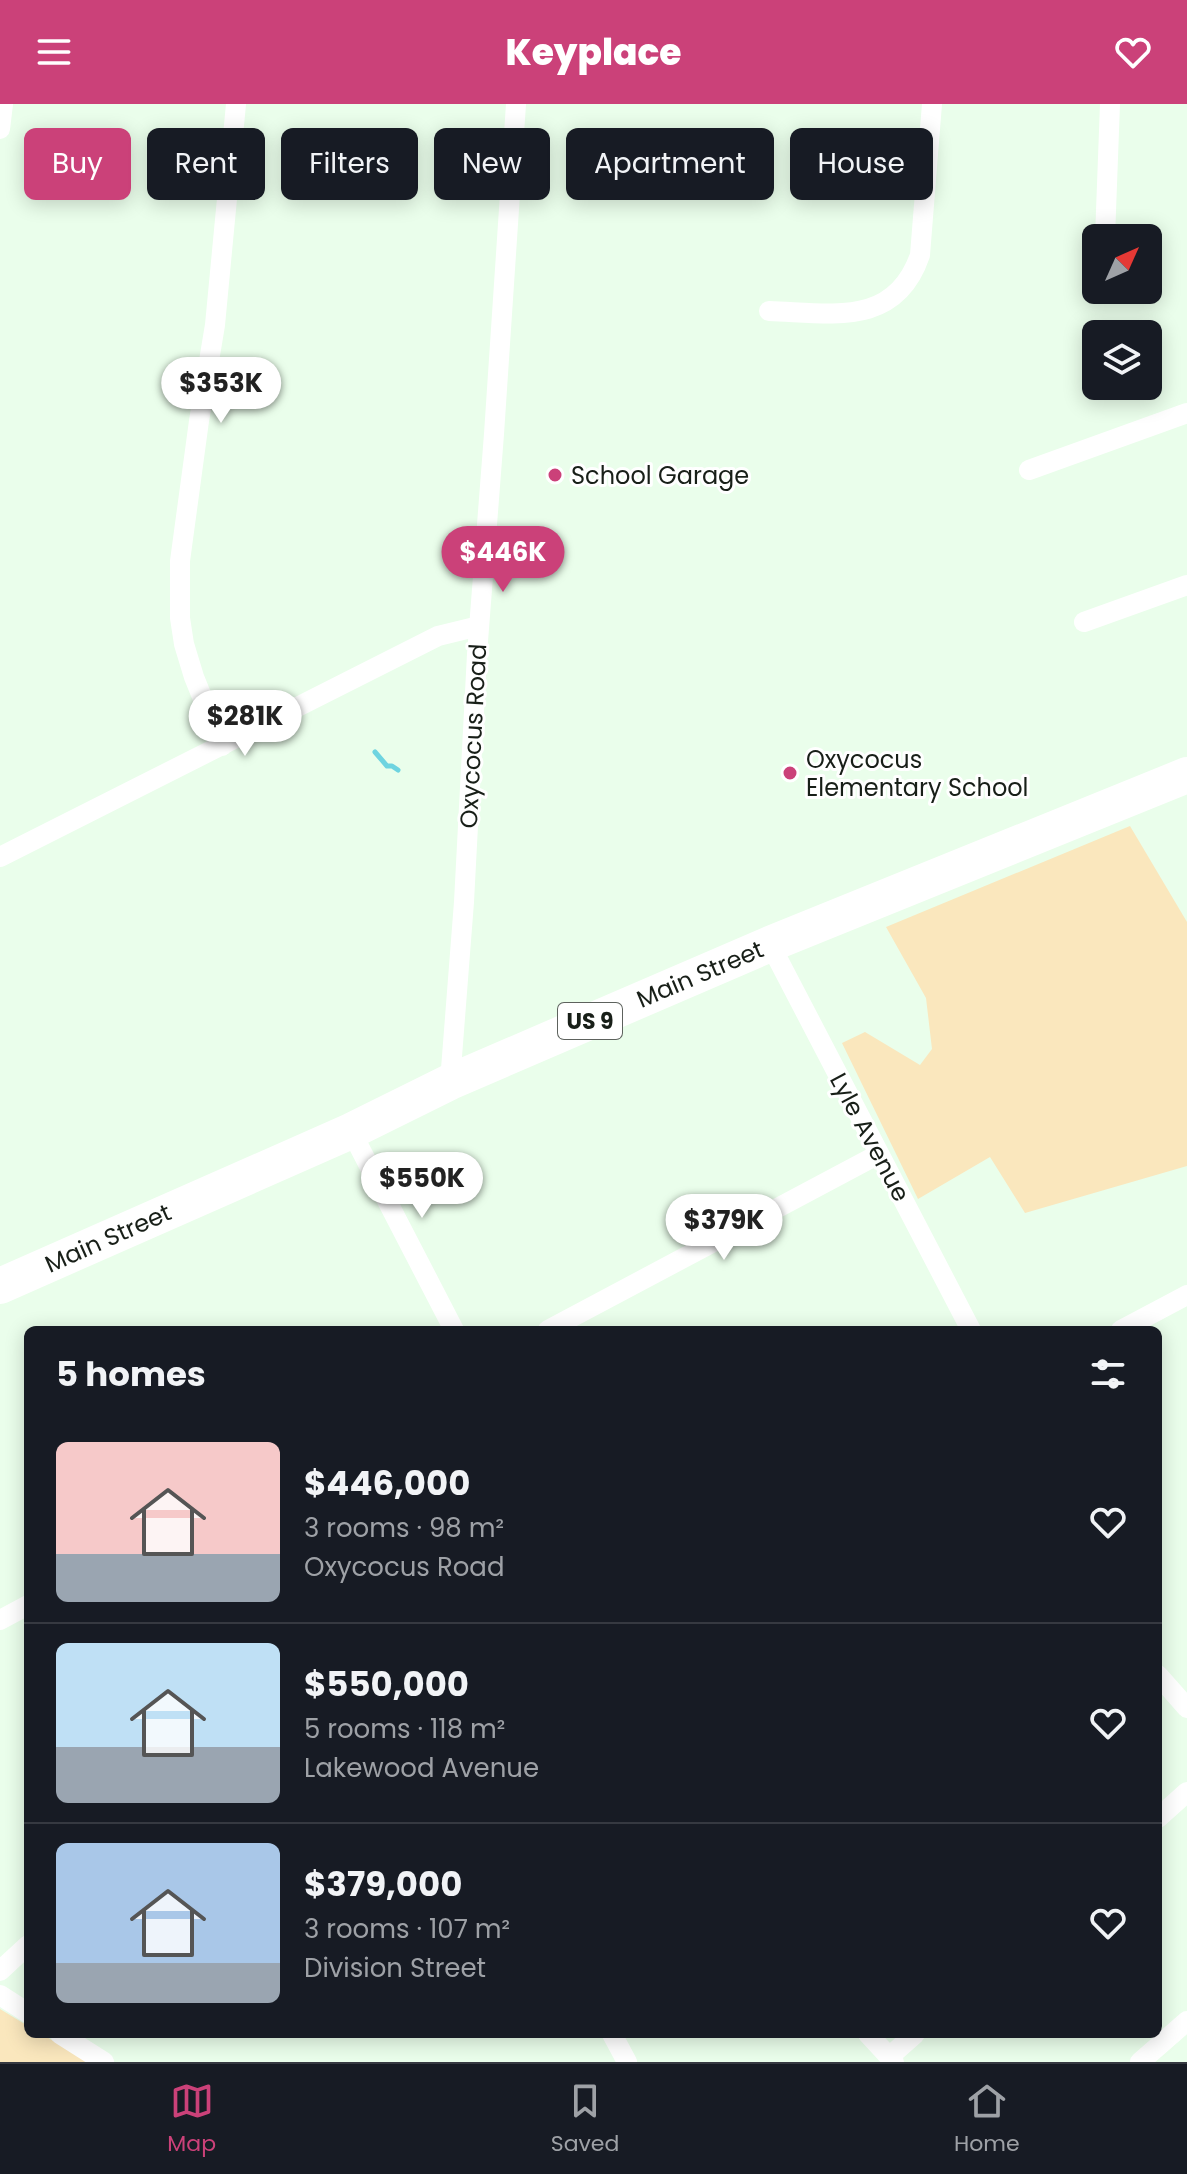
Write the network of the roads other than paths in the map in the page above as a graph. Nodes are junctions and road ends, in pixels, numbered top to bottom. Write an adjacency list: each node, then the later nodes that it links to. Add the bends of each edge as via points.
1 (3, 104): 6 (street)
2 (236, 104): 14 (street, via 215,325 180,561 184,644)
3 (516, 104): 13 (street, Oxycocus Road)
4 (932, 104): 8 (street, via 914,274 887,301 866,310)
5 (1110, 104): 7 (street)
6 (0, 129)
7 (1106, 224)
8 (769, 311)
9 (1187, 413): 10 (street)
10 (1029, 470)
11 (1187, 585): 12 (street)
12 (1084, 622)
13 (479, 626): 14 (street, via 438,636); 18 (street, Oxycocus Road)
14 (222, 746): 16 (street)
15 (1187, 775): 17 (highway, Main Street / US 9)
16 (0, 857)
17 (770, 944): 18 (highway, Main Street / US 9); 20 (street, Lyle Avenue)
18 (450, 1082): 19 (highway, Main Street / US 9)
19 (351, 1131): 21 (highway, Main Street / US 9); 23 (street)
20 (879, 1154): 24 (street); 25 (street, Lyle Avenue)
21 (0, 1286)
22 (1187, 1295): 26 (street)
23 (452, 1326)
24 (556, 1326)
25 (969, 1326)
26 (1129, 1326)
27 (24, 1607): 28 (street)
28 (0, 1620)
29 (1162, 1680): 30 (street)
30 (1187, 1708)
31 (1187, 1792): 32 (street)
32 (1162, 1814)
33 (24, 1949): 34 (street)
34 (0, 1971)
35 (0, 1995): 36 (street)
36 (24, 2010)
37 (1187, 2021): 45 (street)
38 (66, 2038): 43 (street)
39 (614, 2038): 44 (street)
40 (872, 2038): 42 (street)
41 (911, 2038): 42 (street)
42 (891, 2060)
43 (104, 2062)
44 (627, 2062)
45 (1140, 2062)

